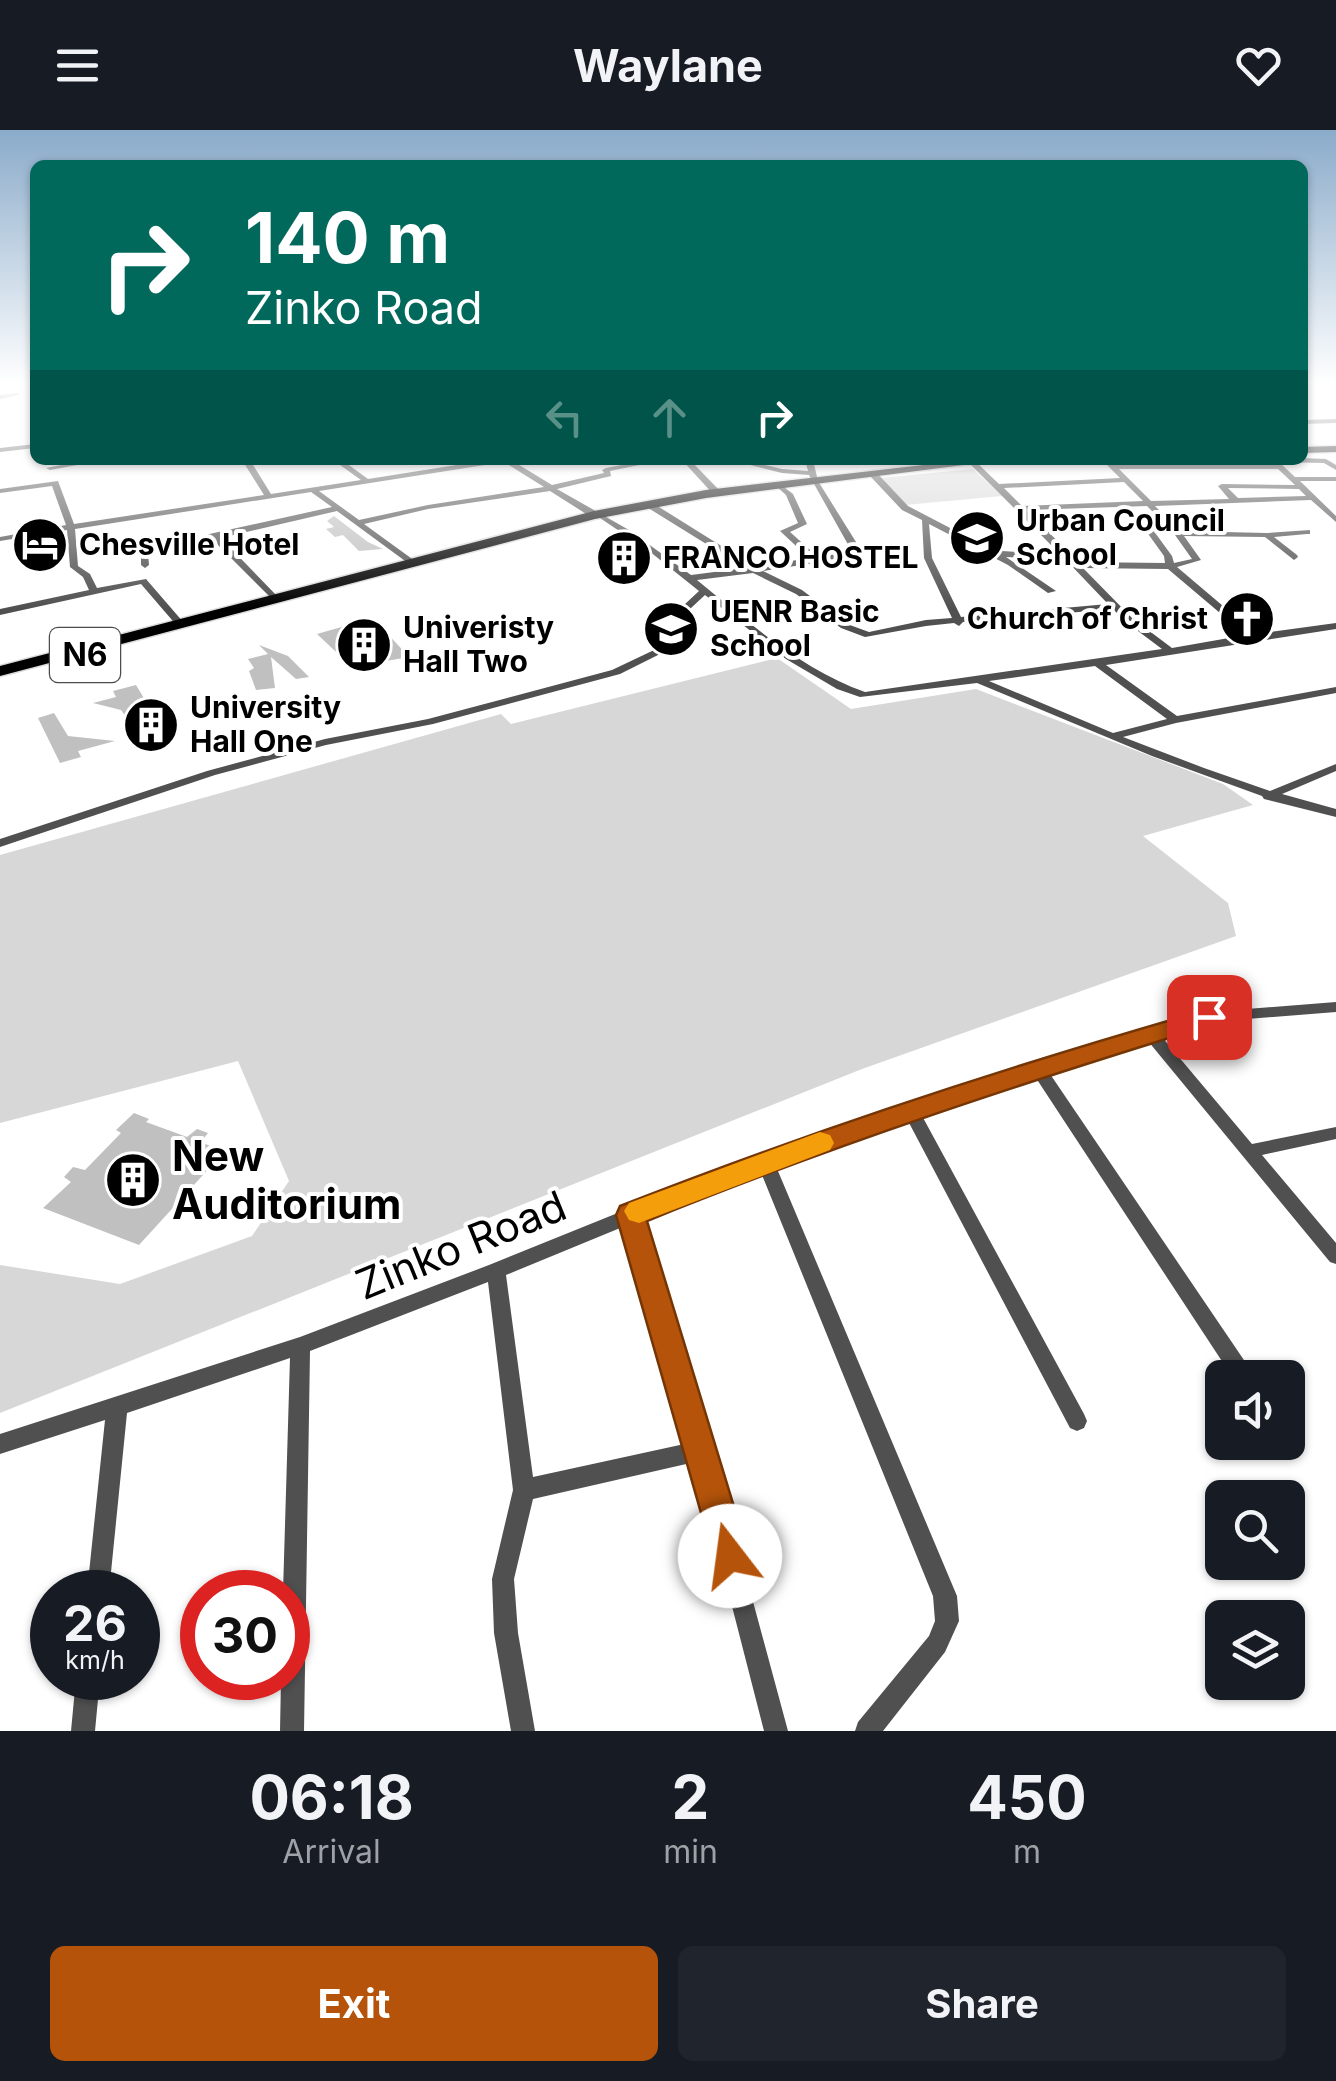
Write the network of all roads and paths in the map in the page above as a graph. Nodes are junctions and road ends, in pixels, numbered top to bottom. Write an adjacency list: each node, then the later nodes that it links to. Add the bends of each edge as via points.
1 (1308, 461): 17 (street)
2 (49, 465): 23 (street)
3 (249, 465): 31 (street)
4 (344, 465): 20 (street)
5 (467, 465): 20 (street)
6 (512, 465): 27 (street)
7 (633, 465): 27 (street)
8 (691, 465): 30 (street)
9 (756, 465): 19 (street)
10 (810, 465): 19 (street)
11 (941, 465): 18 (main road, N6)
12 (975, 465): 26 (street)
13 (1112, 465): 15 (street)
14 (1277, 465): 16 (street)
15 (1115, 467): 16 (street); 22 (street)
16 (1280, 468): 24 (street)
17 (1336, 468)
18 (873, 474): 19 (main road, N6); 41 (street)
19 (813, 477): 25 (main road, N6); 52 (street, via 854,549)
20 (365, 479): 28 (street)
21 (1336, 479): 24 (street)
22 (1128, 480): 26 (street); 34 (street)
23 (55, 482): 29 (street); 43 (street)
24 (1296, 483): 32 (street); 33 (street, via 1222,486)
25 (780, 486): 30 (main road, N6); 52 (street, via 803,524 784,530)
26 (997, 486): 37 (street)
27 (551, 488): 38 (street); 42 (street)
28 (312, 489): 31 (street); 36 (street)
29 (0, 492)
30 (717, 493): 35 (main road, N6)
31 (269, 496): 43 (street)
32 (1312, 498): 33 (street); 40 (street)
33 (1236, 500): 34 (street)
34 (1150, 503): 37 (street); 39 (street)
35 (648, 504): 38 (main road, N6); 57 (street)
36 (339, 508): 42 (street); 47 (street)
37 (1020, 508): 51 (street)
38 (597, 515): 53 (main road, N6); 58 (street)
39 (1162, 515): 45 (street); 56 (street, via 1140,517)
40 (1336, 520)
41 (925, 521): 49 (street); 65 (street, via 928,558)
42 (358, 523): 53 (street)
43 (70, 527): 48 (street); 60 (street, via 74,567)
44 (1307, 532): 46 (street)
45 (1178, 533): 46 (street); 56 (street, via 1196,560)
46 (1268, 534): 50 (street)
47 (215, 536): 54 (street, via 144,551); 62 (street)
48 (0, 539)
49 (991, 553): 51 (street); 61 (street)
50 (1294, 557)
51 (1065, 558): 55 (street)
52 (818, 562): 57 (street)
53 (412, 563): 62 (main road, N6)
54 (145, 565)
55 (1075, 565): 56 (street); 63 (street)
56 (1170, 566): 68 (street)
57 (754, 570): 58 (street); 65 (street, via 868,634)
58 (690, 578): 59 (street)
59 (705, 590): 72 (street, via 846,690 882,695); 79 (street, via 655,653 616,672 211,773)
60 (94, 591): 64 (street); 67 (street, via 143,580)
61 (1051, 591)
62 (275, 599): 67 (main road, N6)
63 (1115, 606): 65 (street); 69 (street)
64 (0, 612)
65 (959, 623)
66 (1336, 626): 68 (street)
67 (175, 627): 71 (main road, N6)
68 (1254, 637): 69 (street)
69 (1168, 649): 70 (street)
70 (1097, 663): 72 (street); 74 (street)
71 (0, 674)
72 (980, 680): 75 (street)
73 (1336, 690): 74 (street)
74 (1175, 720): 75 (street)
75 (1112, 736): 77 (street)
76 (1336, 767): 77 (street)
77 (1266, 796): 78 (street)
78 (1336, 813)
79 (0, 843)
80 (1336, 1008): 81 (street, Zinko Road, via 1209,1017)
81 (1152, 1034): 82 (street, Zinko Road); 85 (street)
82 (1038, 1068): 83 (street, Zinko Road); 91 (street)
83 (912, 1112): 86 (street, Zinko Road); 93 (street)
84 (1336, 1133): 85 (street)
85 (1250, 1151): 88 (street)
86 (765, 1161): 87 (street, Zinko Road); 103 (street, via 945,1596 946,1621 937,1644)
87 (630, 1215): 89 (street, Zinko Road); 95 (street)
88 (1336, 1256)
89 (496, 1271): 90 (street, Zinko Road); 96 (street)
90 (300, 1346): 92 (street, Zinko Road); 100 (street)
91 (1232, 1360)
92 (118, 1406): 94 (street, Zinko Road); 97 (street)
93 (1077, 1422)
94 (0, 1444)
95 (702, 1450): 96 (street); 102 (street)
96 (524, 1490): 101 (street, via 503,1579)
97 (100, 1570)
98 (86, 1700): 99 (street)
99 (83, 1731)
100 (292, 1731)
101 (523, 1731)
102 (776, 1731)
103 (867, 1731)

